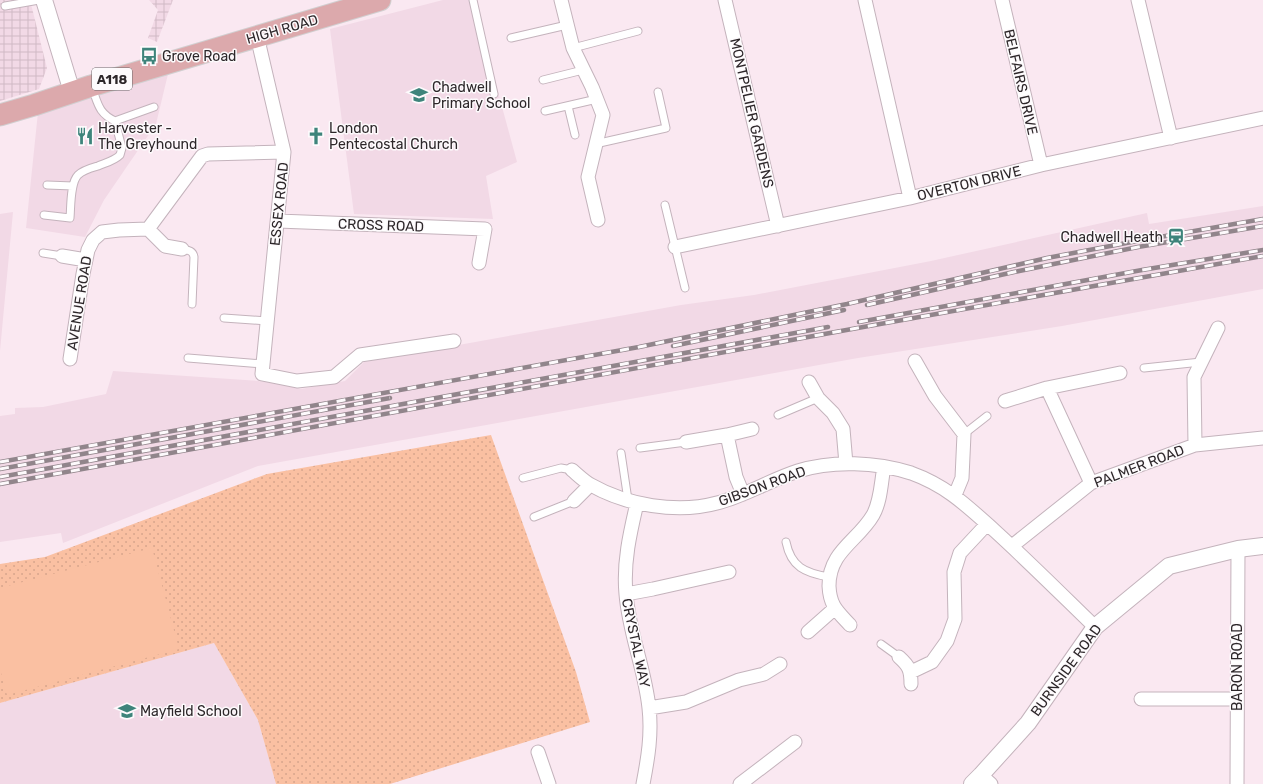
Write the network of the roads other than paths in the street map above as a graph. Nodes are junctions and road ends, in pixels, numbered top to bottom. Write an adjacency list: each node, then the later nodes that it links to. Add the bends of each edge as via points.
1 (39, 0): 10 (lane)
2 (44, 0): 18 (street)
3 (473, 0): 20 (lane)
4 (561, 0): 11 (street)
5 (726, 0): 40 (street, MONTPELIER GARDENS)
6 (865, 0): 35 (street)
7 (1002, 0): 32 (street, BELFAIRS DRIVE)
8 (1138, 0): 29 (street)
9 (370, 1): 13 (main road, HIGH ROAD / A118)
10 (5, 6)
11 (567, 25): 14 (lane); 15 (street)
12 (638, 30): 15 (lane)
13 (257, 36): 18 (main road, HIGH ROAD / A118); 31 (street, ESSEX ROAD)
14 (511, 38)
15 (573, 48): 16 (street)
16 (584, 70): 17 (lane); 21 (street)
17 (543, 80)
18 (82, 89): 25 (main road, HIGH ROAD / A118); 27 (lane, via 106,117)
19 (658, 92): 30 (lane, via 666,128)
20 (494, 94)
21 (596, 99): 22 (lane); 30 (street, via 603,115)
22 (568, 106): 24 (lane); 28 (lane)
23 (154, 107): 27 (lane)
24 (545, 111)
25 (0, 115)
26 (1263, 118): 29 (street, OVERTON DRIVE)
27 (115, 121): 34 (lane, via 122,148 120,155 82,172 75,179)
28 (575, 135)
29 (1171, 138): 32 (street, OVERTON DRIVE)
30 (595, 144): 38 (street, via 588,177)
31 (284, 152): 39 (street, ESSEX ROAD); 41 (street, via 202,156)
32 (1040, 165): 35 (street, OVERTON DRIVE)
33 (47, 185): 34 (lane)
34 (73, 186): 37 (lane, via 70,218)
35 (910, 198): 40 (street, OVERTON DRIVE)
36 (665, 205): 42 (lane)
37 (44, 215)
38 (598, 220)
39 (278, 221): 47 (street, CROSS ROAD, via 485,229); 51 (street, ESSEX ROAD)
40 (778, 226): 42 (street, OVERTON DRIVE)
41 (148, 229): 43 (street, via 165,246); 46 (street, AVENUE ROAD, via 102,232 93,240)
42 (675, 247): 48 (lane)
43 (182, 249): 49 (lane, via 191,251 194,257)
44 (43, 253): 45 (lane)
45 (62, 256): 46 (street)
46 (86, 260): 55 (street, AVENUE ROAD)
47 (479, 263)
48 (685, 288)
49 (192, 304)
50 (224, 318): 51 (lane)
51 (267, 321): 59 (street, ESSEX ROAD)
52 (1218, 328): 57 (street)
53 (454, 341): 59 (street, via 360,355 334,377 297,381)
54 (188, 358): 59 (lane)
55 (70, 359)
56 (915, 361): 68 (street, via 935,396)
57 (1201, 362): 58 (lane); 72 (street, via 1194,377)
58 (1144, 368)
59 (262, 369)
60 (1120, 373): 62 (street)
61 (809, 382): 63 (street)
62 (1047, 388): 64 (street); 79 (street)
63 (818, 398): 65 (lane); 75 (street, via 834,413 843,429)
64 (1005, 401)
65 (778, 415)
66 (987, 416): 68 (lane)
67 (752, 429): 69 (street)
68 (964, 434): 82 (street, via 962,478)
69 (727, 435): 71 (street); 81 (street, via 736,477)
70 (1263, 438): 72 (street, PALMER ROAD)
71 (686, 442): 73 (lane)
72 (1195, 445): 79 (street, PALMER ROAD)
73 (640, 448)
74 (621, 453): 84 (lane)
75 (846, 464): 76 (street, GIBSON ROAD); 81 (street, GIBSON ROAD, via 798,471)
76 (884, 467): 82 (street, GIBSON ROAD, via 933,482); 92 (street, via 874,513 834,562)
77 (572, 470): 78 (lane, via 548,470); 80 (street, GIBSON ROAD)
78 (523, 478)
79 (1091, 484): 88 (street, PALMER ROAD)
80 (590, 485): 83 (street); 84 (street, GIBSON ROAD)
81 (743, 494): 84 (street, GIBSON ROAD, via 716,504 686,507)
82 (955, 495): 86 (street, GIBSON ROAD)
83 (574, 501): 85 (lane)
84 (632, 502): 93 (street, CRYSTAL WAY, via 625,572)
85 (534, 517)
86 (987, 524): 88 (street, GIBSON ROAD); 99 (street, via 960,553 954,572 955,619 947,641 932,662 911,678 907,665)
87 (786, 542): 92 (lane, via 791,559 798,566 808,572)
88 (1012, 546): 96 (street, GIBSON ROAD)
89 (1263, 546): 90 (street, BURNSIDE ROAD)
90 (1238, 549): 96 (street, BURNSIDE ROAD, via 1168,566); 102 (street, BARON ROAD)
91 (729, 572): 93 (street)
92 (829, 577): 94 (street)
93 (626, 594): 103 (street, CRYSTAL WAY, via 629,619)
94 (834, 609): 95 (street); 97 (street)
95 (850, 625)
96 (1095, 627): 106 (street, BURNSIDE ROAD, via 1028,723)
97 (808, 632)
98 (881, 644): 99 (lane)
99 (899, 657)
100 (780, 664): 103 (street, via 764,674 739,680 686,702)
101 (1141, 699): 102 (street)
102 (1237, 699): 111 (street, BARON ROAD)
103 (649, 708): 109 (street, CRYSTAL WAY, via 650,750)
104 (795, 742): 110 (street)
105 (538, 752): 107 (street)
106 (981, 781)
107 (549, 784)
108 (639, 784): 109 (street)
109 (643, 784)
110 (740, 784)
111 (1237, 784)

